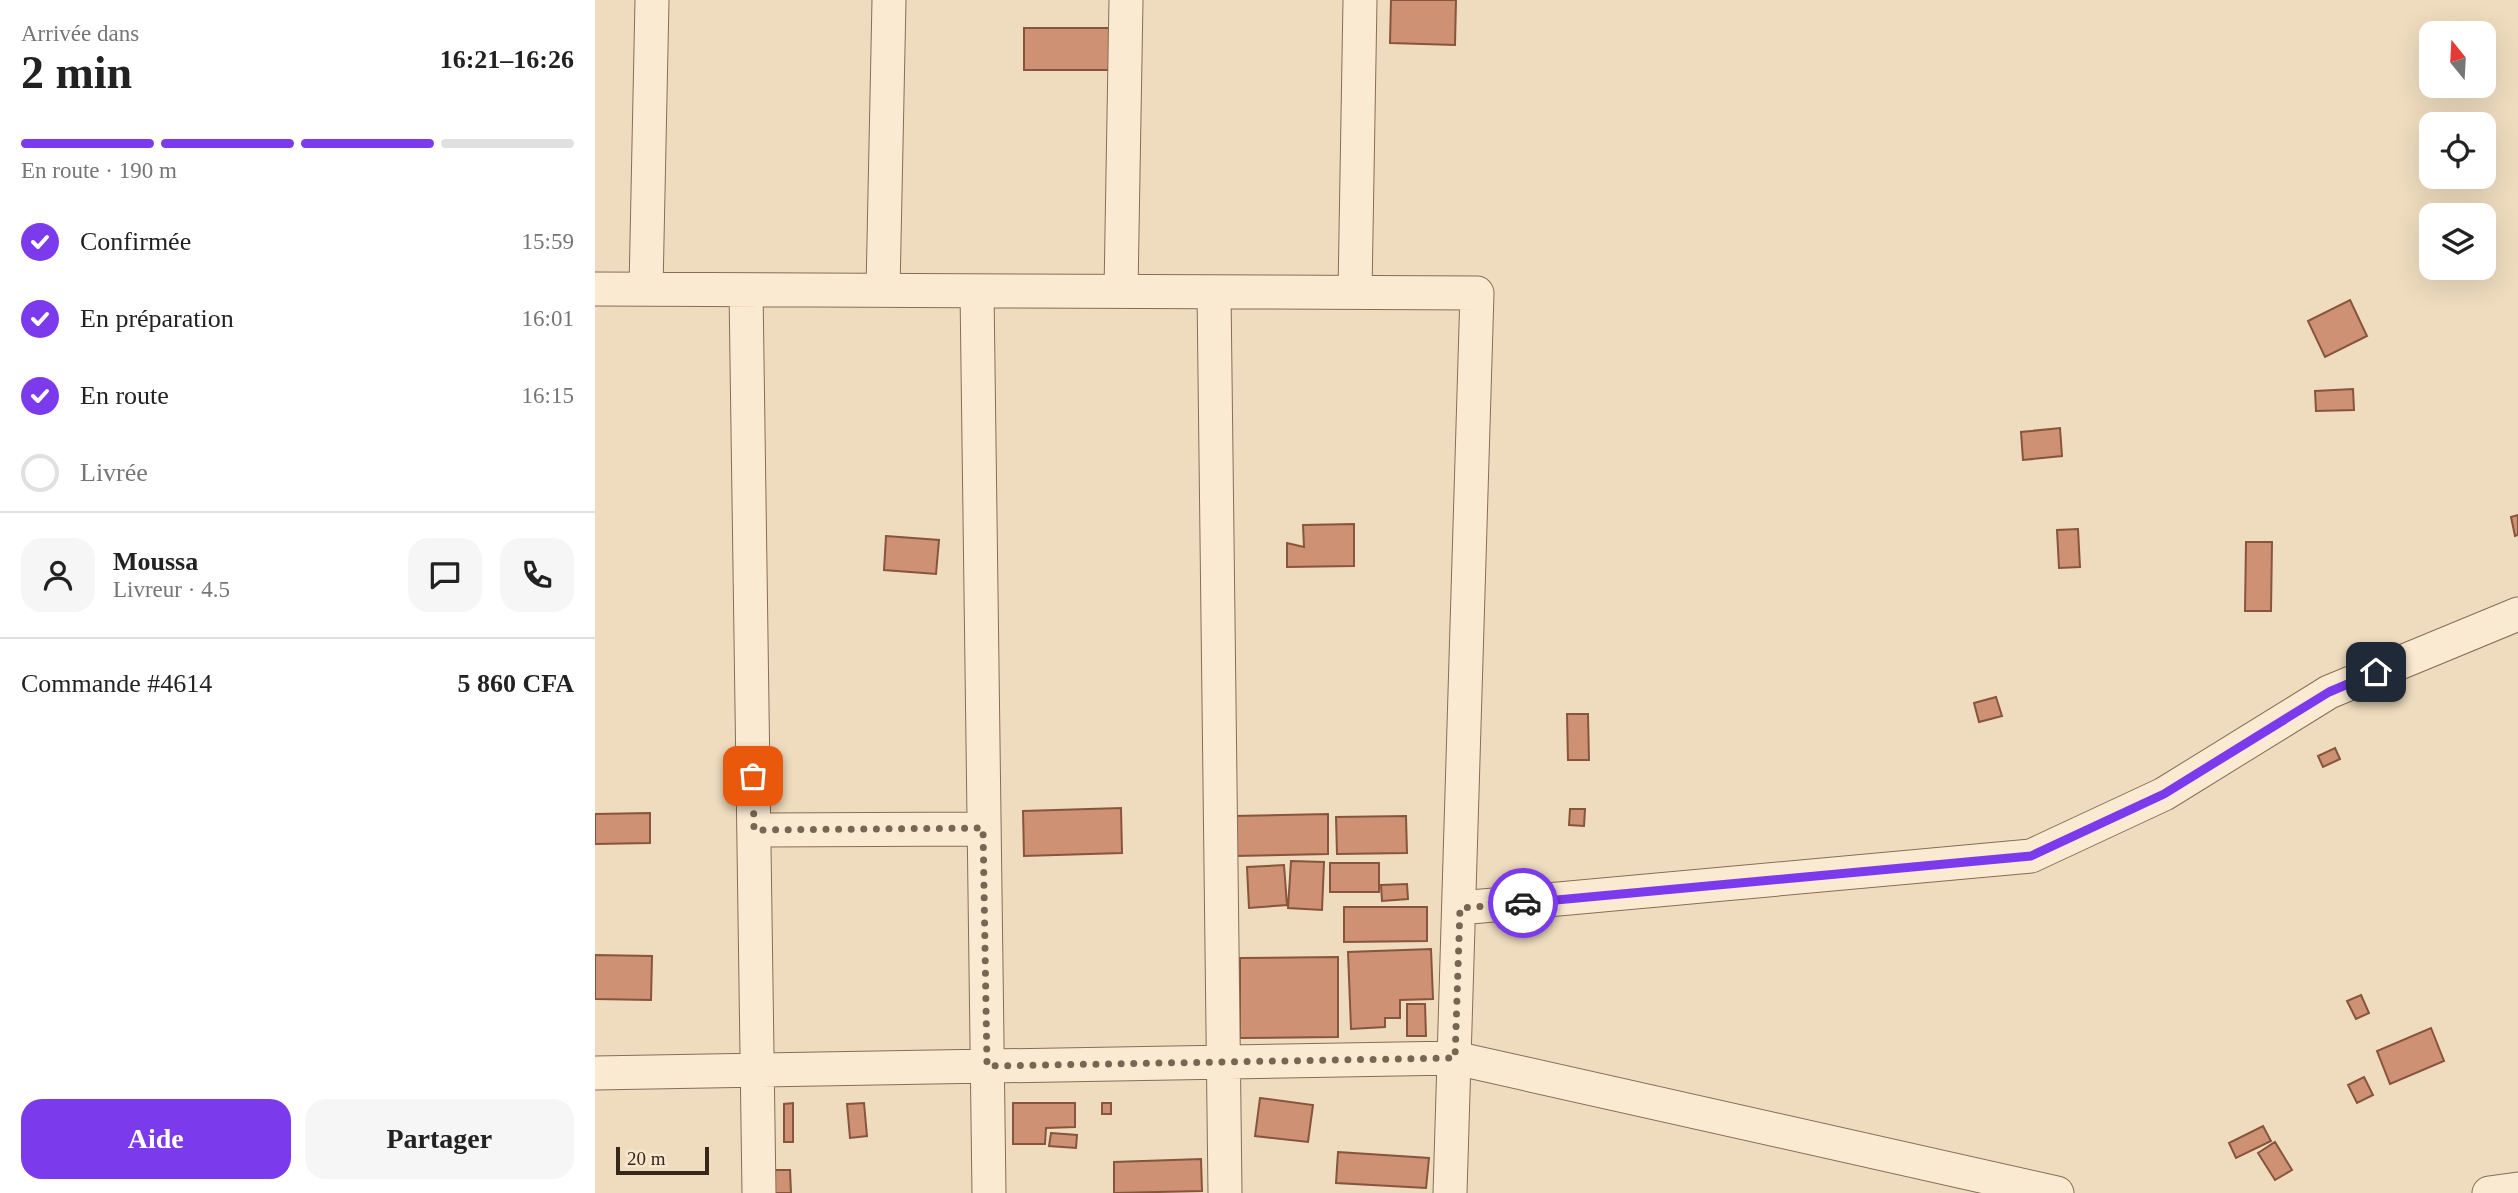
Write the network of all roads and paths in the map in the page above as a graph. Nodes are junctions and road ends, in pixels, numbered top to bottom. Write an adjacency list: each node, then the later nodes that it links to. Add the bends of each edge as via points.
1 (652, 0): 6 (street)
2 (889, 0): 8 (street)
3 (1126, 0): 10 (street)
4 (1360, 0): 12 (street)
5 (595, 289): 6 (street)
6 (646, 289): 7 (street)
7 (746, 290): 8 (street); 15 (street)
8 (883, 290): 9 (street)
9 (977, 291): 10 (street); 14 (street)
10 (1121, 291): 11 (street)
11 (1214, 292): 12 (street); 18 (street)
12 (1355, 292): 16 (street, via 1477,293)
13 (2518, 614): 16 (street, via 2329,692 2164,794 2031,856)
14 (983, 828): 15 (street); 19 (street)
15 (754, 830): 20 (street)
16 (1460, 908): 17 (street)
17 (1455, 1058): 18 (street); 26 (street); 27 (street)
18 (1224, 1062): 19 (street); 25 (street)
19 (987, 1066): 20 (street); 24 (street)
20 (757, 1070): 21 (street); 23 (street)
21 (595, 1073)
22 (2518, 1189): 28 (street)
23 (759, 1193)
24 (989, 1193)
25 (1225, 1193)
26 (1450, 1193)
27 (2057, 1193)
28 (2489, 1193)

